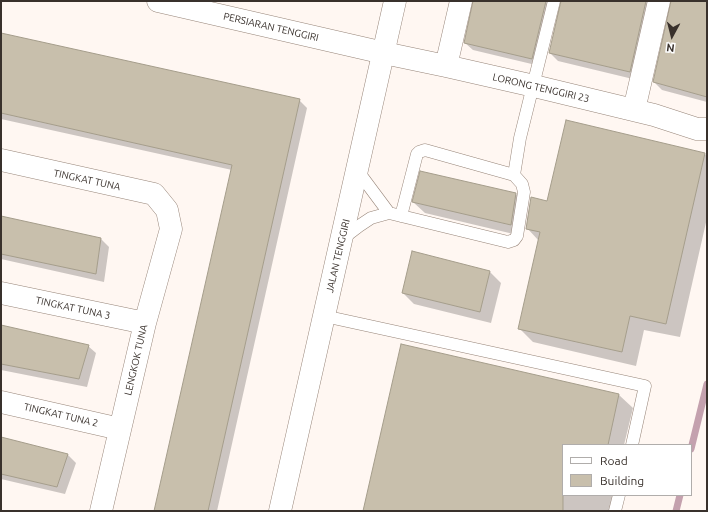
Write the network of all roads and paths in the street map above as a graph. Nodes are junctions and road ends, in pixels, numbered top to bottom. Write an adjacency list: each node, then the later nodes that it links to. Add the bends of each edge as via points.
1 (158, 1): 6 (street, PERSIARAN TENGGIRI)
2 (395, 1): 6 (street, JALAN TENGGIRI)
3 (461, 1): 7 (street)
4 (554, 1): 8 (lane)
5 (659, 1): 9 (street)
6 (384, 53): 7 (street, LORONG TENGGIRI 23); 12 (street, JALAN TENGGIRI)
7 (446, 66): 8 (street, LORONG TENGGIRI 23)
8 (534, 86): 9 (street, LORONG TENGGIRI 23); 13 (lane, via 520,138)
9 (634, 110): 10 (street, LORONG TENGGIRI 23)
10 (702, 129)
11 (1, 160): 14 (street, TINGKAT TUNA, via 154,194)
12 (357, 170): 15 (lane); 17 (street, JALAN TENGGIRI)
13 (514, 175): 16 (lane, via 425,150 417,154); 16 (lane, via 522,184 524,192 517,236 514,240 508,242)
14 (167, 210): 20 (street, LENGKOK TUNA, via 171,229)
15 (388, 213): 16 (lane); 17 (lane, via 371,218)
16 (401, 216)
17 (342, 240): 19 (street, JALAN TENGGIRI)
18 (1, 293): 20 (street, TINGKAT TUNA 3)
19 (324, 316): 23 (lane, via 645,386); 26 (street, JALAN TENGGIRI)
20 (145, 323): 22 (street, LENGKOK TUNA)
21 (1, 402): 22 (street, TINGKAT TUNA 2)
22 (120, 429): 25 (street, LENGKOK TUNA)
23 (632, 444)
24 (619, 496): 27 (lane)
25 (101, 511)
26 (280, 511)
27 (615, 511)

